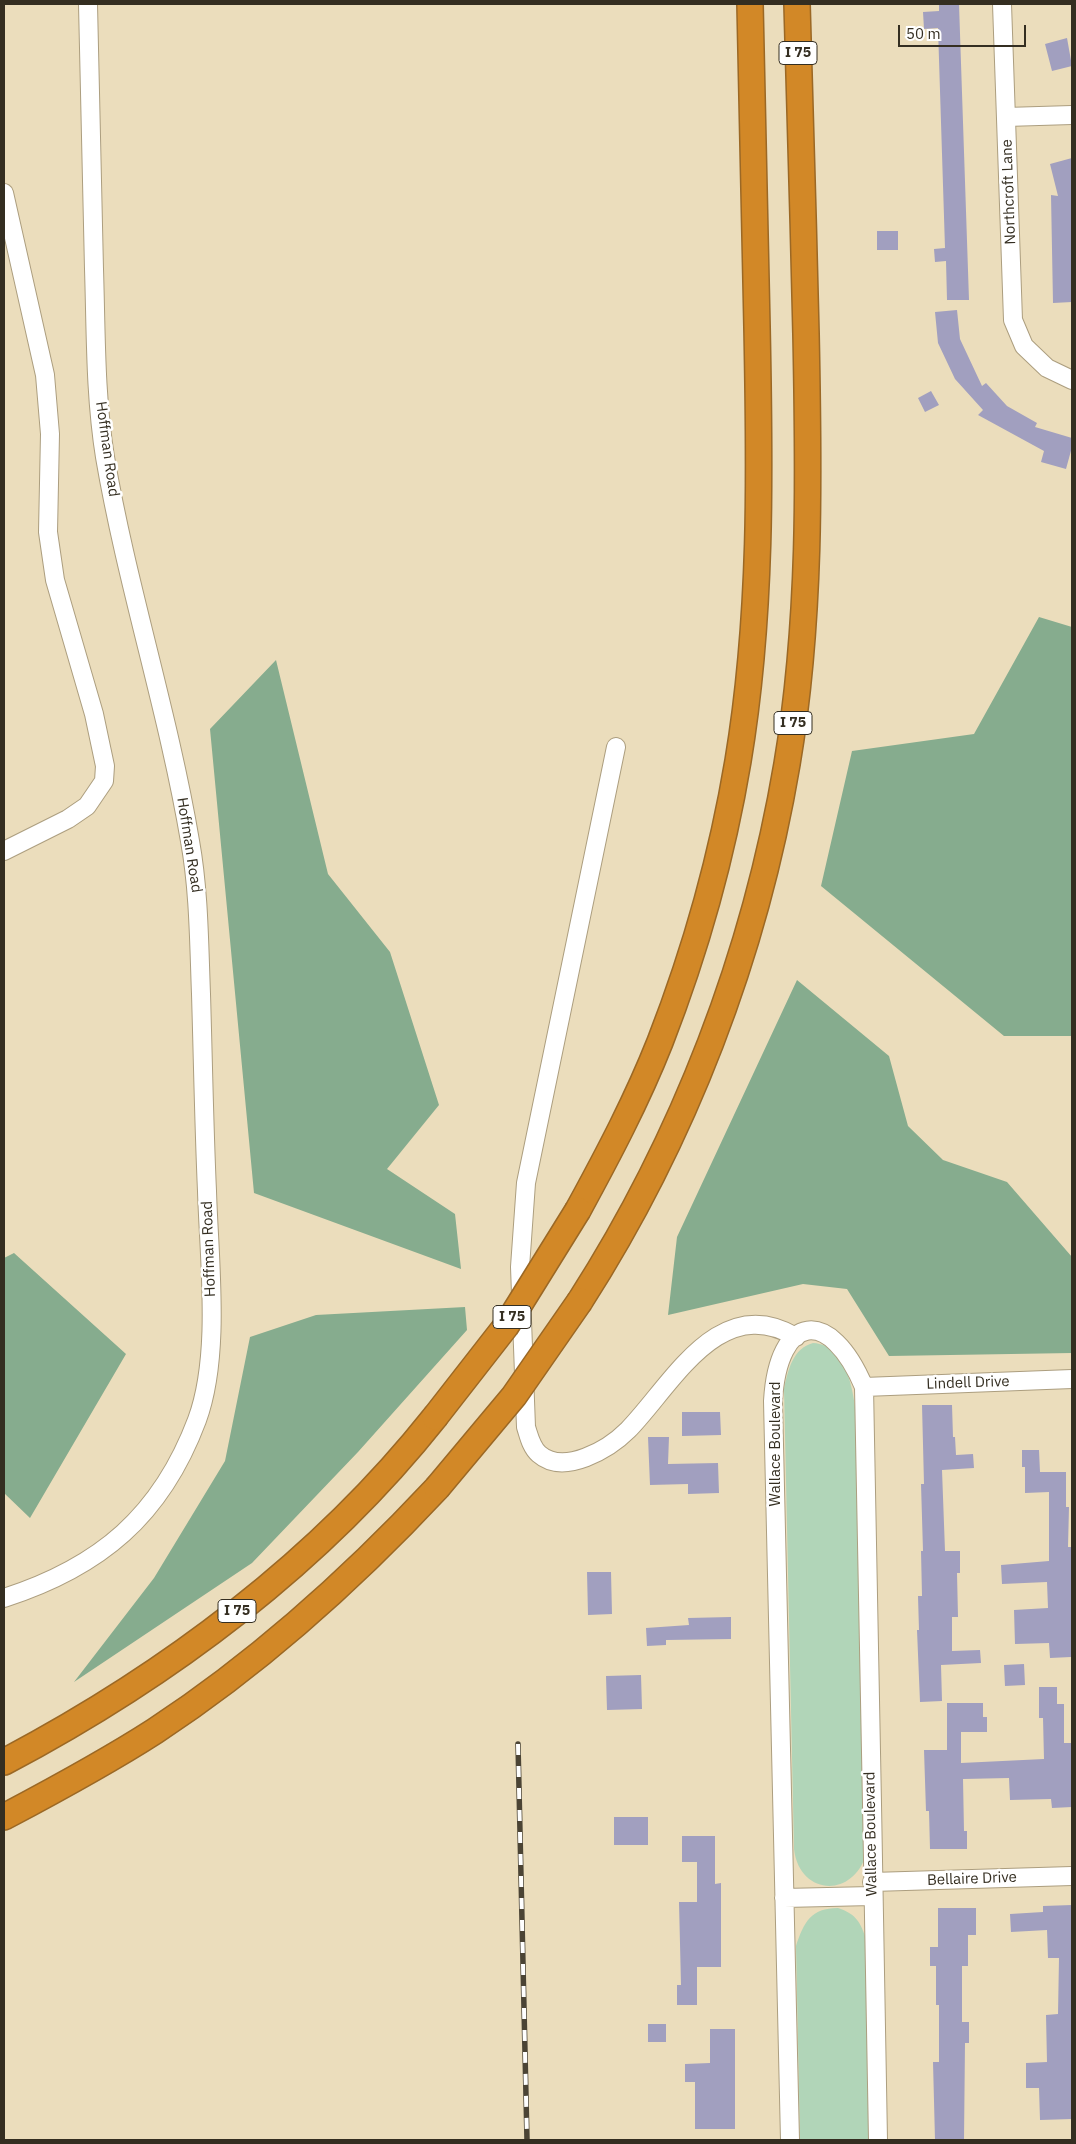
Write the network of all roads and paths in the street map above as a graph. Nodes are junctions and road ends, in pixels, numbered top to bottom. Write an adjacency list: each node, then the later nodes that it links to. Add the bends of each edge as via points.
1 (88, 4): 14 (street, Hoffman Road, via 97,371 104,452 176,769 191,844 198,915 210,1362 198,1416 185,1449 146,1509 119,1539 84,1564 39,1587)
2 (750, 4): 15 (highway, I 75, bridge, via 759,500 756,605 733,790 718,856 681,984 660,1042 609,1153 578,1210 506,1326 409,1448 345,1516 252,1600 132,1688)
3 (797, 4): 16 (highway, I 75, bridge, via 806,371 807,519 802,641 776,824 753,912 716,1030 687,1101 609,1255 580,1301 514,1396 394,1534 303,1619 231,1677 130,1747)
4 (1002, 4): 6 (street, Northcroft Lane)
5 (1072, 116): 6 (street)
6 (1006, 117): 8 (street, Northcroft Lane, via 1013,320 1024,346 1047,368)
7 (4, 193): 10 (street, via 45,375 50,434 48,532 55,580 94,714 105,766 104,781 87,806)
8 (1072, 380)
9 (616, 748): 11 (street, via 526,1183 520,1267 526,1427 530,1442 537,1453 555,1460 583,1459 596,1454 628,1430 677,1371 716,1337 748,1324 768,1325)
10 (4, 851)
11 (796, 1337): 13 (street, Wallace Boulevard, via 813,1329 829,1335 845,1352); 19 (street, Wallace Boulevard, via 785,1348 778,1364 773,1401)
12 (1072, 1379): 13 (street, Lindell Drive)
13 (864, 1387): 18 (street, Wallace Boulevard)
14 (4, 1598)
15 (4, 1762)
16 (4, 1817)
17 (1072, 1876): 18 (street, Bellaire Drive)
18 (872, 1889): 19 (street, Bellaire Drive); 21 (street, Wallace Boulevard)
19 (784, 1898): 20 (street, Wallace Boulevard)
20 (790, 2140)
21 (878, 2140)

